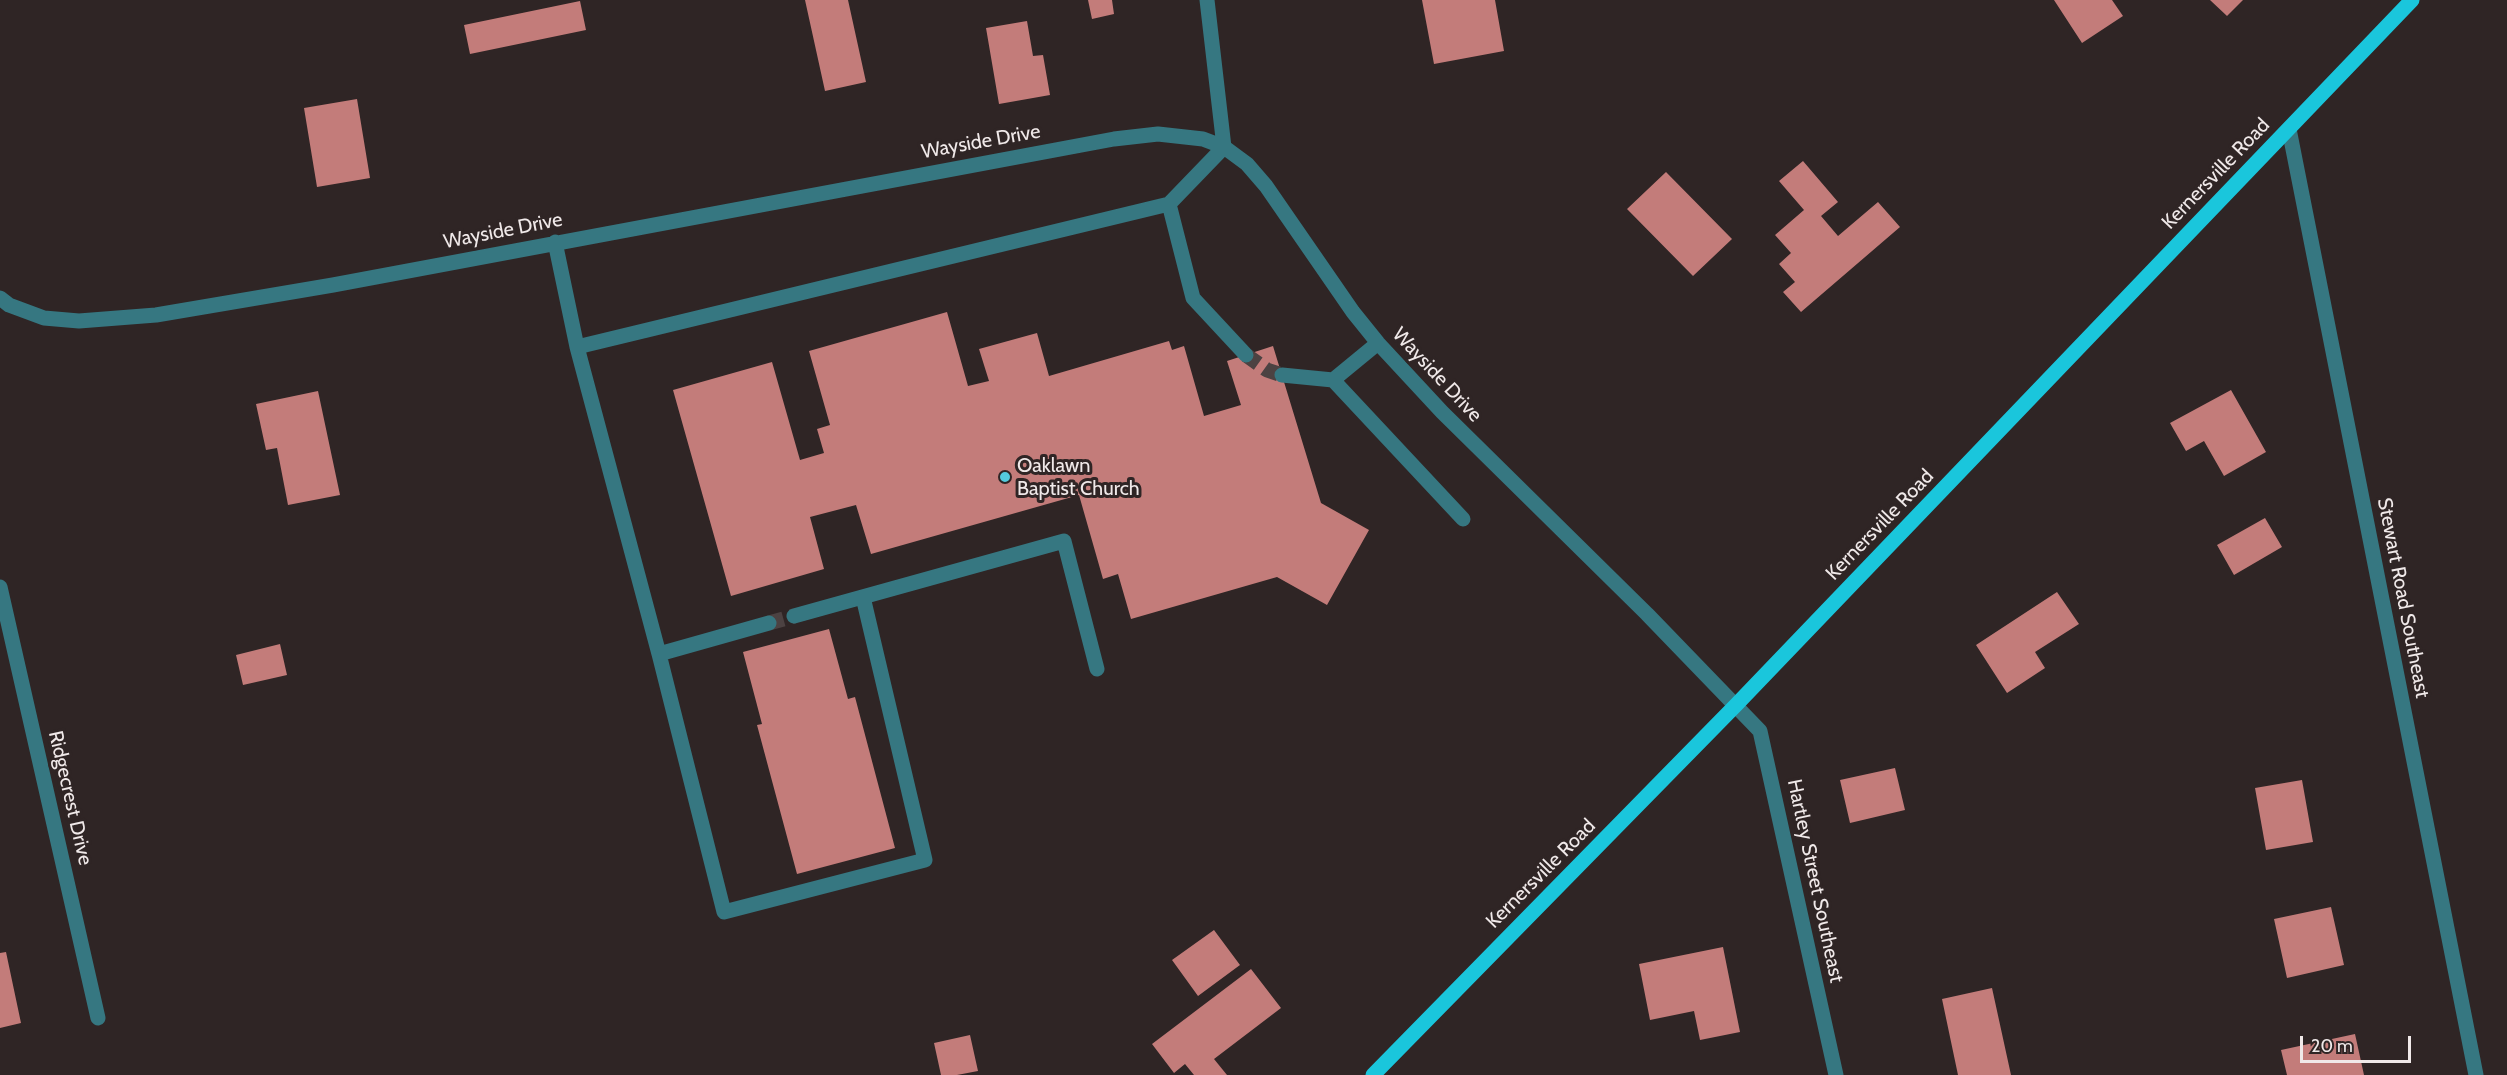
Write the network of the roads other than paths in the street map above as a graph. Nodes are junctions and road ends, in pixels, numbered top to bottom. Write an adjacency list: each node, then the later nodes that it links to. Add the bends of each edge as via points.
1 (1207, 0): 4 (street)
2 (2412, 0): 3 (main road, Kernersville Road)
3 (2289, 129): 20 (main road, Kernersville Road); 24 (street, Stewart Road Southeast)
4 (1224, 147): 5 (street); 6 (street, Wayside Drive, via 1158,134 1114,139); 8 (street, Wayside Drive, via 1247,164 1266,186)
5 (1169, 204): 9 (street); 10 (street, via 1193,298)
6 (555, 242): 7 (street, Wayside Drive, via 156,315 79,321 44,318); 9 (street)
7 (3, 305)
8 (1378, 343): 12 (street); 20 (street, Wayside Drive, via 1442,412)
9 (578, 347): 18 (street)
10 (1246, 355)
11 (1282, 375): 12 (street)
12 (1333, 380): 13 (street)
13 (1463, 519)
14 (0, 587): 21 (street, Ridgecrest Drive)
15 (863, 597): 16 (street); 18 (street, via 925,860 724,912); 19 (street, via 1064,541)
16 (794, 616)
17 (769, 623): 18 (street)
18 (659, 654)
19 (1097, 669)
20 (1736, 705): 22 (main road, Kernersville Road); 23 (street, Hartley Street Southeast, via 1760,731)
21 (99, 1018)
22 (1373, 1075)
23 (1836, 1075)
24 (2476, 1075)

